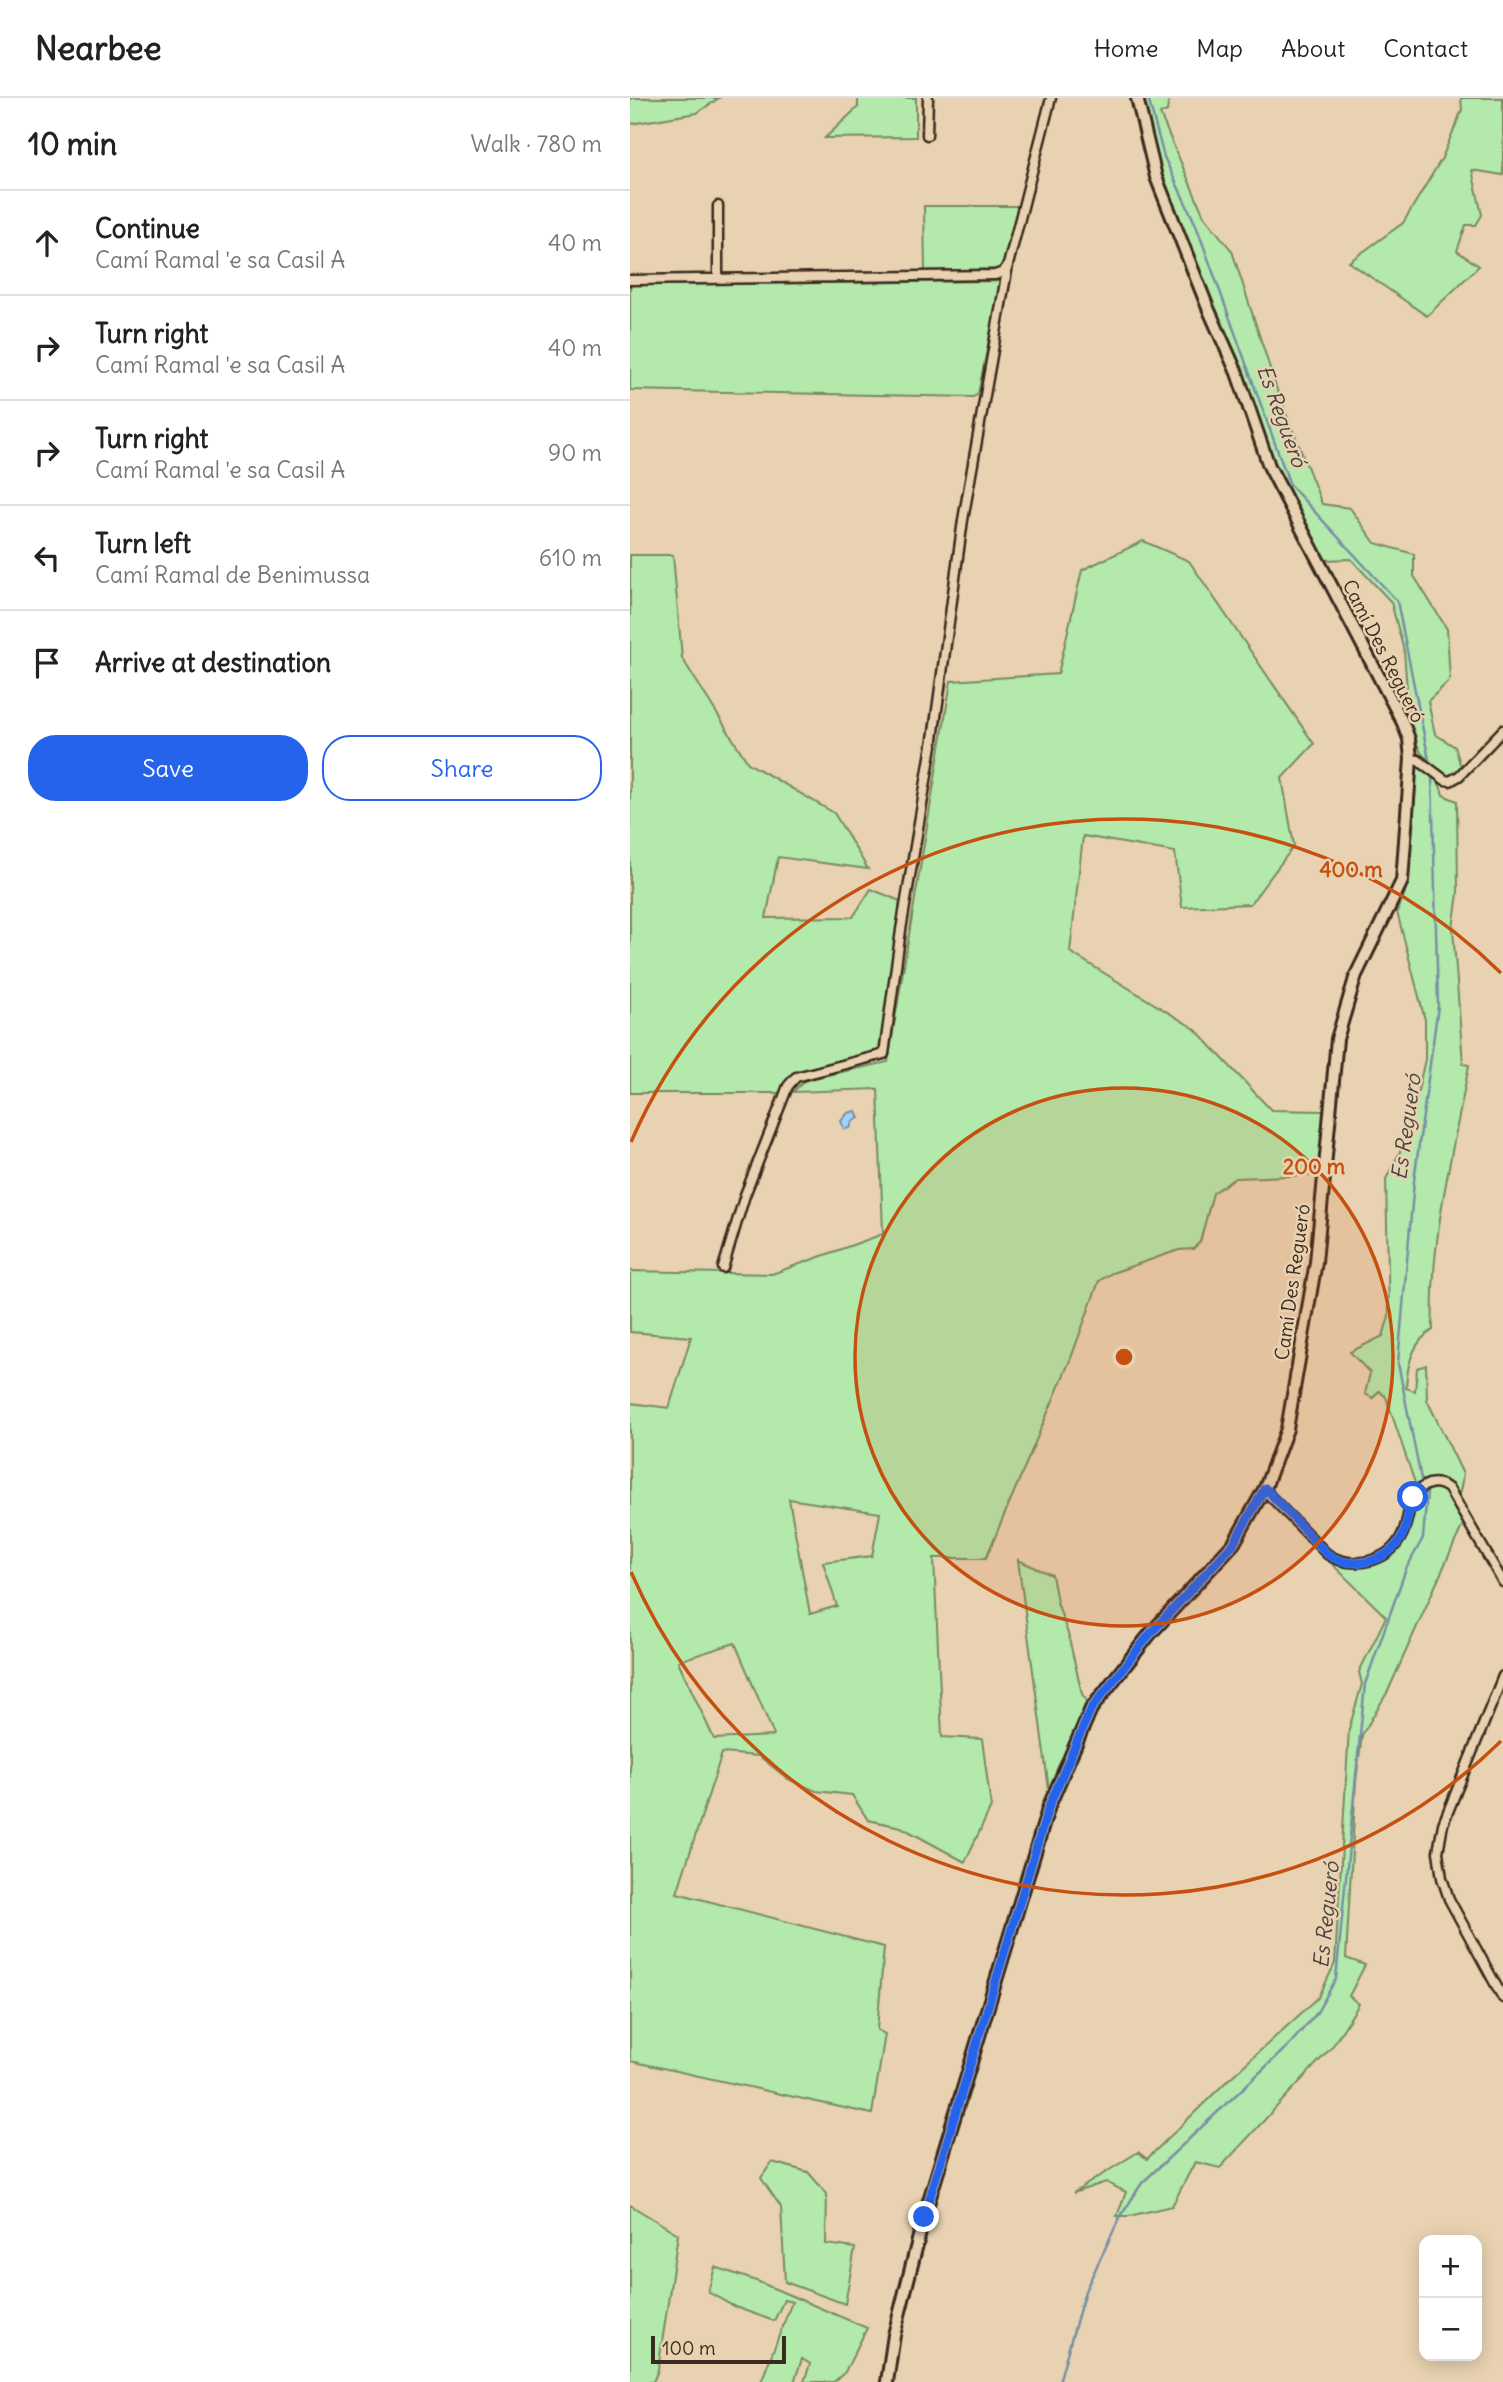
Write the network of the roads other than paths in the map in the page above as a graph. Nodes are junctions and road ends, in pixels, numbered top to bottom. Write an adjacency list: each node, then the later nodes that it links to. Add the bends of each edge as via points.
1 (928, 98): 4 (street)
2 (1051, 98): 6 (street)
3 (1137, 98): 10 (street, Camí Des Regueró, via 1156,177 1237,373 1269,466 1403,723)
4 (927, 135)
5 (718, 206): 7 (street)
6 (1008, 265): 7 (street, via 995,275); 11 (street, via 963,520 884,1054 796,1077 788,1086 745,1195)
7 (718, 278): 8 (street)
8 (630, 280)
9 (1503, 730): 10 (street, via 1450,781)
10 (1411, 759): 12 (street, Camí Des Regueró, via 1402,881 1356,975 1338,1039 1316,1262 1287,1429)
11 (723, 1268)
12 (1265, 1488): 13 (street, via 1327,1554 1354,1564 1392,1549 1404,1532 1417,1492 1441,1484 1449,1489); 16 (street, Camí Des Regueró, via 1234,1543 1150,1634 1091,1709 1054,1794 924,2217)
13 (1503, 1582)
14 (1503, 1675): 15 (street, via 1443,1824 1438,1852 1444,1888)
15 (1503, 1998)
16 (887, 2382)

